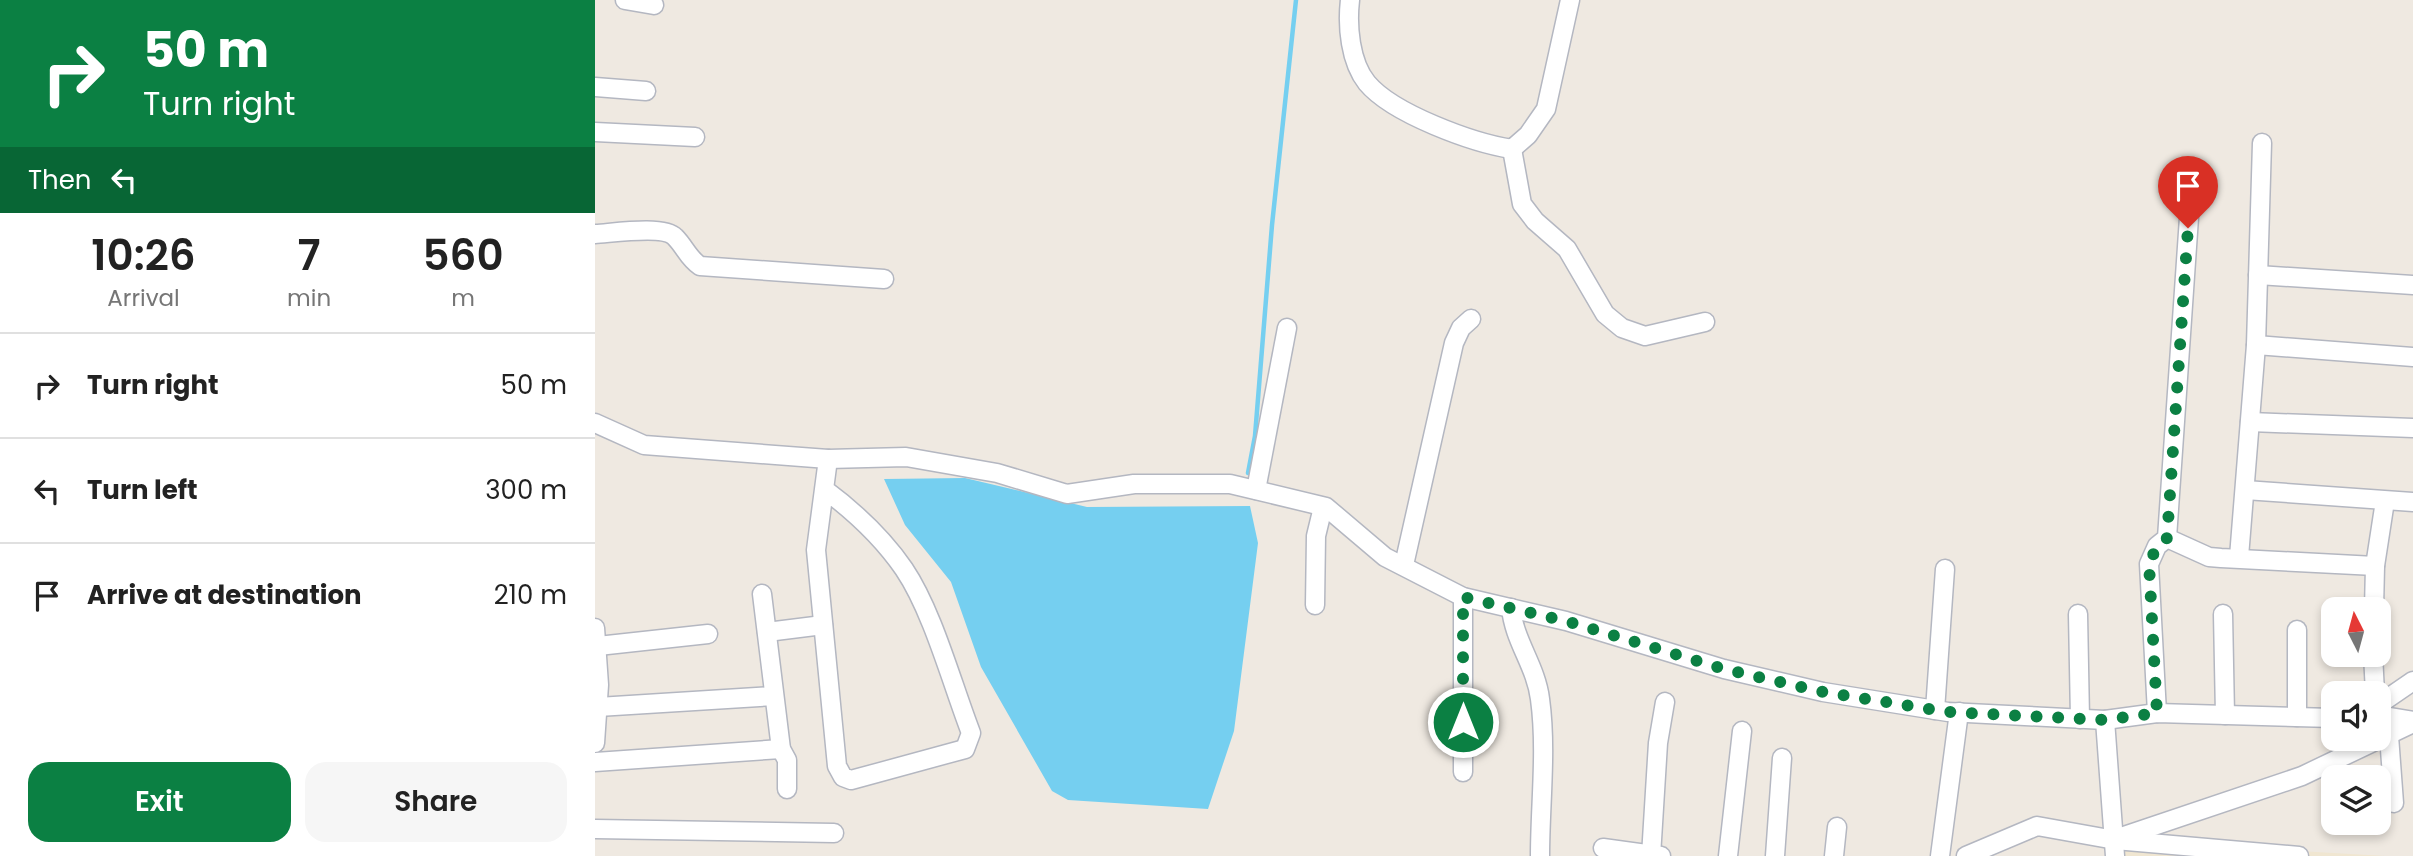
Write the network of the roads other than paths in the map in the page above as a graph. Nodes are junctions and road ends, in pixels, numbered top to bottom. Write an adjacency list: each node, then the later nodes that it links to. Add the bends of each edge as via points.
1 (625, 0): 4 (street)
2 (1350, 0): 10 (street, via 1354,61 1368,84 1408,113 1487,145)
3 (1570, 0): 10 (street, via 1546,109)
4 (654, 5)
5 (595, 87): 6 (street)
6 (646, 91)
7 (595, 132): 8 (street)
8 (695, 137)
9 (2262, 143): 13 (street)
10 (1513, 149): 17 (street, via 1522,204 1567,249 1605,314 1622,328 1645,336)
11 (2192, 174): 31 (street)
12 (595, 234): 14 (street, via 660,231 674,235 689,259 700,266)
13 (2258, 275): 15 (street); 19 (street)
14 (884, 279)
15 (2413, 285)
16 (1471, 318): 33 (street, via 1454,343)
17 (1705, 322)
18 (1287, 328): 26 (street)
19 (2256, 345): 20 (street); 21 (street)
20 (2413, 357)
21 (2250, 422): 23 (street); 27 (street)
22 (595, 423): 24 (street, via 644,445)
23 (2413, 428)
24 (828, 460): 25 (street); 26 (street, via 906,457 996,473 1067,494 1134,484 1230,484)
25 (824, 489): 43 (street, via 816,550); 43 (street, via 877,534 905,571 971,733 970,744 862,779 843,777 835,754)
26 (1256, 490): 30 (street)
27 (2245, 490): 28 (street); 32 (street)
28 (2385, 501): 29 (street); 34 (street)
29 (2413, 502)
30 (1323, 507): 33 (street, via 1385,557); 39 (street, via 1316,536)
31 (2167, 538): 32 (street, via 2209,556); 55 (street, via 2157,546 2149,564)
32 (2239, 558): 34 (street)
33 (1404, 565): 37 (street)
34 (2375, 566): 38 (street)
35 (1945, 569): 53 (street)
36 (762, 594): 45 (street)
37 (1463, 597): 40 (street); 71 (street)
38 (2374, 597)
39 (1315, 605)
40 (1511, 608): 53 (street, via 1724,669 1823,692); 79 (street, via 1513,628 1528,657 1540,699)
41 (2078, 614): 60 (street)
42 (2223, 614): 56 (street)
43 (823, 625): 45 (street)
44 (2297, 630): 57 (street)
45 (768, 632): 49 (street)
46 (708, 634): 47 (street)
47 (597, 637): 52 (street)
48 (2413, 681): 50 (street)
49 (774, 696): 52 (street); 66 (street)
50 (2391, 696)
51 (1665, 702): 80 (street, via 1658,743)
52 (598, 708): 65 (street)
53 (1935, 710): 54 (street)
54 (1959, 712): 60 (street); 84 (street)
55 (2157, 713): 56 (street); 61 (street)
56 (2225, 715): 57 (street)
57 (2297, 717): 58 (street)
58 (2321, 718)
59 (2391, 718): 62 (street)
60 (2080, 719): 61 (street)
61 (2105, 720): 78 (street)
62 (2413, 722): 64 (street)
63 (1742, 731): 81 (street)
64 (2391, 735)
65 (595, 743)
66 (781, 749): 70 (street); 72 (street)
67 (2356, 751): 78 (street)
68 (2390, 751): 73 (street)
69 (1782, 758): 82 (street)
70 (595, 762)
71 (1463, 772)
72 (787, 789)
73 (2393, 803)
74 (1837, 827): 83 (street)
75 (595, 829): 76 (street)
76 (834, 833)
77 (1602, 848): 80 (street)
78 (2115, 848): 85 (street, via 2037,826); 86 (street)
79 (1540, 856)
80 (1654, 856)
81 (1728, 856)
82 (1776, 856)
83 (1834, 856)
84 (1940, 856)
85 (1966, 856)
86 (2299, 856)

